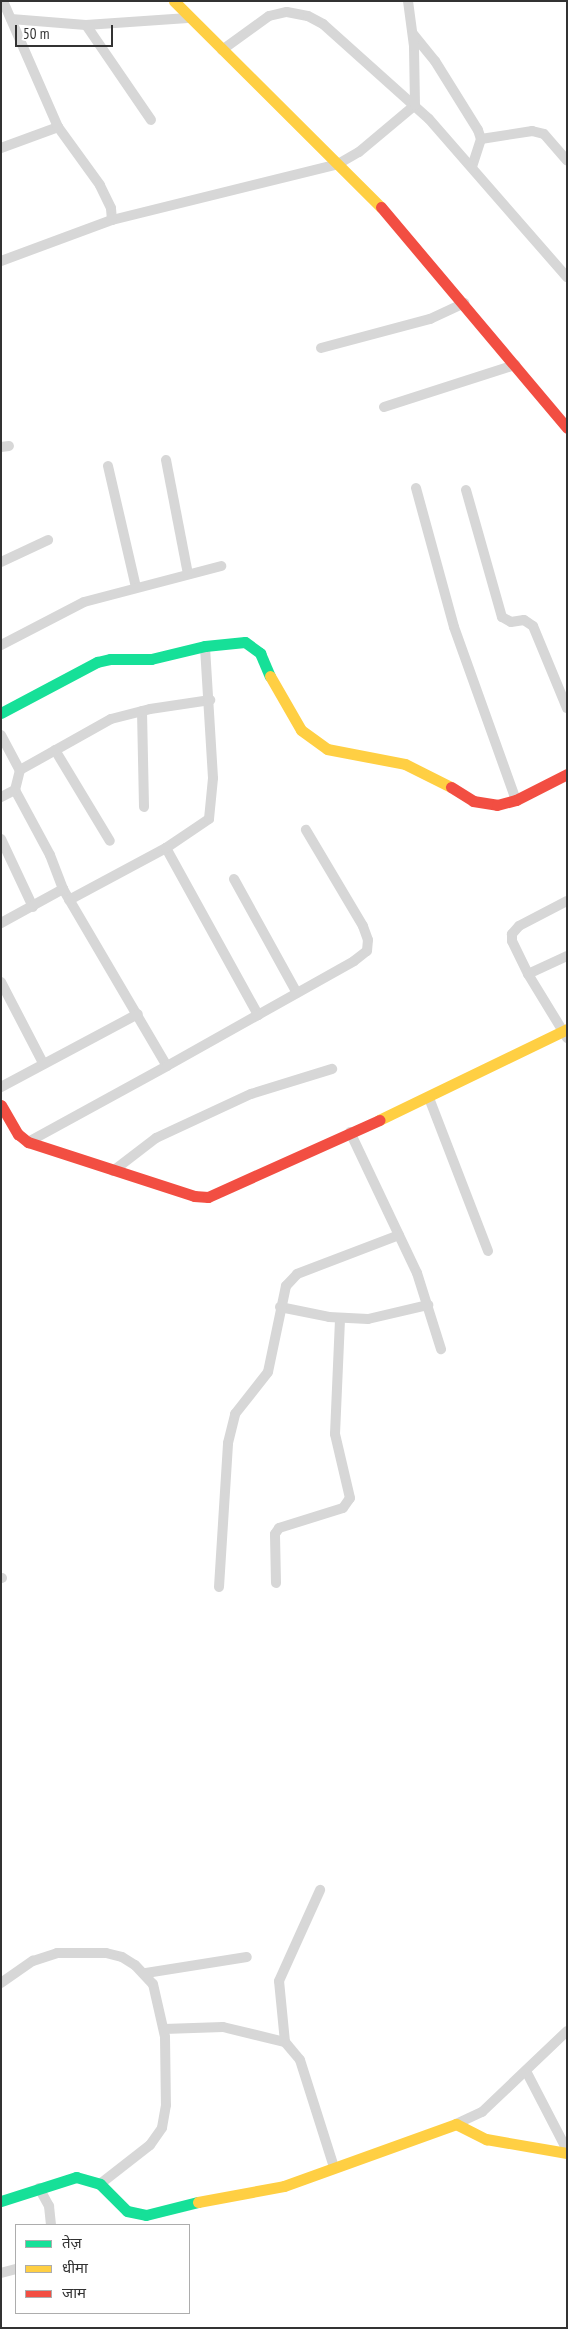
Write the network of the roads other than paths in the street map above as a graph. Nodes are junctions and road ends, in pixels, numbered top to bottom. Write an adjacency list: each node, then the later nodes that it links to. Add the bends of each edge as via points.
1 (3, 1): 4 (street)
2 (174, 1): 5 (street)
3 (408, 1): 7 (street)
4 (11, 18): 6 (street); 11 (street)
5 (188, 18): 6 (street); 8 (street)
6 (86, 24): 10 (street)
7 (412, 33): 9 (street); 12 (street, via 435,62)
8 (222, 50): 9 (street, via 269,16 287,12 308,16 322,24); 15 (street)
9 (415, 105): 15 (street, via 359,152); 16 (street)
10 (151, 120)
11 (58, 127): 13 (street); 17 (street, via 100,186 111,208)
12 (481, 139): 14 (street, via 532,130 544,134); 16 (street)
13 (1, 148)
14 (567, 160)
15 (338, 164): 17 (street); 20 (street, via 397,224)
16 (472, 166): 19 (street)
17 (112, 220): 18 (street)
18 (1, 261)
19 (567, 277)
20 (465, 302): 21 (street, via 430,319); 22 (street)
21 (321, 348)
22 (515, 365): 23 (street); 24 (street)
23 (384, 406)
24 (565, 422)
25 (166, 460): 32 (street)
26 (108, 466): 33 (street)
27 (416, 488): 46 (street, via 454,627)
28 (466, 490): 37 (street, via 502,617 511,622 524,620 533,626)
29 (48, 540): 30 (street)
30 (1, 562)
31 (221, 566): 32 (street)
32 (188, 574): 33 (street)
33 (136, 587): 34 (street, via 84,602)
34 (1, 645)
35 (206, 646): 36 (street); 39 (street, via 151,659 110,658 97,662); 46 (street, via 233,641 255,646 301,730 327,749 405,764 424,771 473,801 498,805)
36 (210, 700): 38 (street); 51 (street, via 213,778 209,819)
37 (567, 708)
38 (142, 711): 41 (street, via 111,719); 47 (street)
39 (1, 713)
40 (1, 735): 42 (street)
41 (54, 750): 42 (street); 50 (street)
42 (20, 770): 44 (street)
43 (567, 774): 46 (street)
44 (15, 790): 45 (street); 53 (street, via 50,855)
45 (1, 797)
46 (516, 800)
47 (144, 807)
48 (306, 830): 61 (street, via 363,926 368,940 366,950 354,961)
49 (1, 838): 56 (street)
50 (110, 841)
51 (166, 848): 54 (street); 63 (street)
52 (234, 879): 61 (street)
53 (63, 889): 54 (street); 56 (street)
54 (69, 900): 62 (street)
55 (567, 901): 59 (street, via 519,926 512,934 512,941)
56 (33, 907): 57 (street)
57 (1, 923)
58 (567, 956): 59 (street)
59 (528, 974): 64 (street)
60 (1, 982): 65 (street)
61 (297, 993): 63 (street)
62 (138, 1014): 65 (street); 66 (street)
63 (258, 1015): 66 (street)
64 (565, 1033): 69 (street)
65 (43, 1063): 68 (street)
66 (167, 1066): 72 (street)
67 (332, 1069): 73 (street, via 251,1094 156,1138)
68 (1, 1088)
69 (429, 1098): 71 (street); 75 (street)
70 (1, 1105): 72 (street, via 18,1134)
71 (350, 1132): 73 (street, via 208,1197 194,1196); 74 (street)
72 (28, 1142): 73 (street)
73 (113, 1171)
74 (400, 1235): 76 (street); 77 (street, via 297,1274 286,1286)
75 (488, 1251)
76 (428, 1305): 78 (street, via 382,1318); 79 (street)
77 (280, 1307): 78 (street); 81 (street, via 268,1372 235,1414 228,1443)
78 (340, 1318): 80 (street, via 335,1434 350,1498 343,1508 279,1528 275,1534)
79 (441, 1349)
80 (276, 1583)
81 (219, 1587)
82 (320, 1890): 88 (street, via 279,1981)
83 (247, 1958): 84 (street)
84 (146, 1973): 85 (street, via 122,1957 106,1953 58,1953 33,1961); 86 (street, via 159,1998)
85 (1, 1983)
86 (164, 2029): 88 (street, via 224,2028); 93 (street, via 166,2106 162,2128 145,2150)
87 (567, 2030): 89 (street)
88 (286, 2042): 92 (street, via 300,2060)
89 (526, 2071): 90 (street, via 482,2112); 91 (street)
90 (456, 2124): 91 (street, via 486,2139); 92 (street)
91 (567, 2152)
92 (334, 2167): 93 (street, via 284,2186 146,2215 127,2211)
93 (100, 2184): 94 (street, via 76,2177)
94 (39, 2188): 95 (street); 96 (street)
95 (1, 2201)
96 (52, 2224)
97 (15, 2269): 98 (street)
98 (1, 2273)

